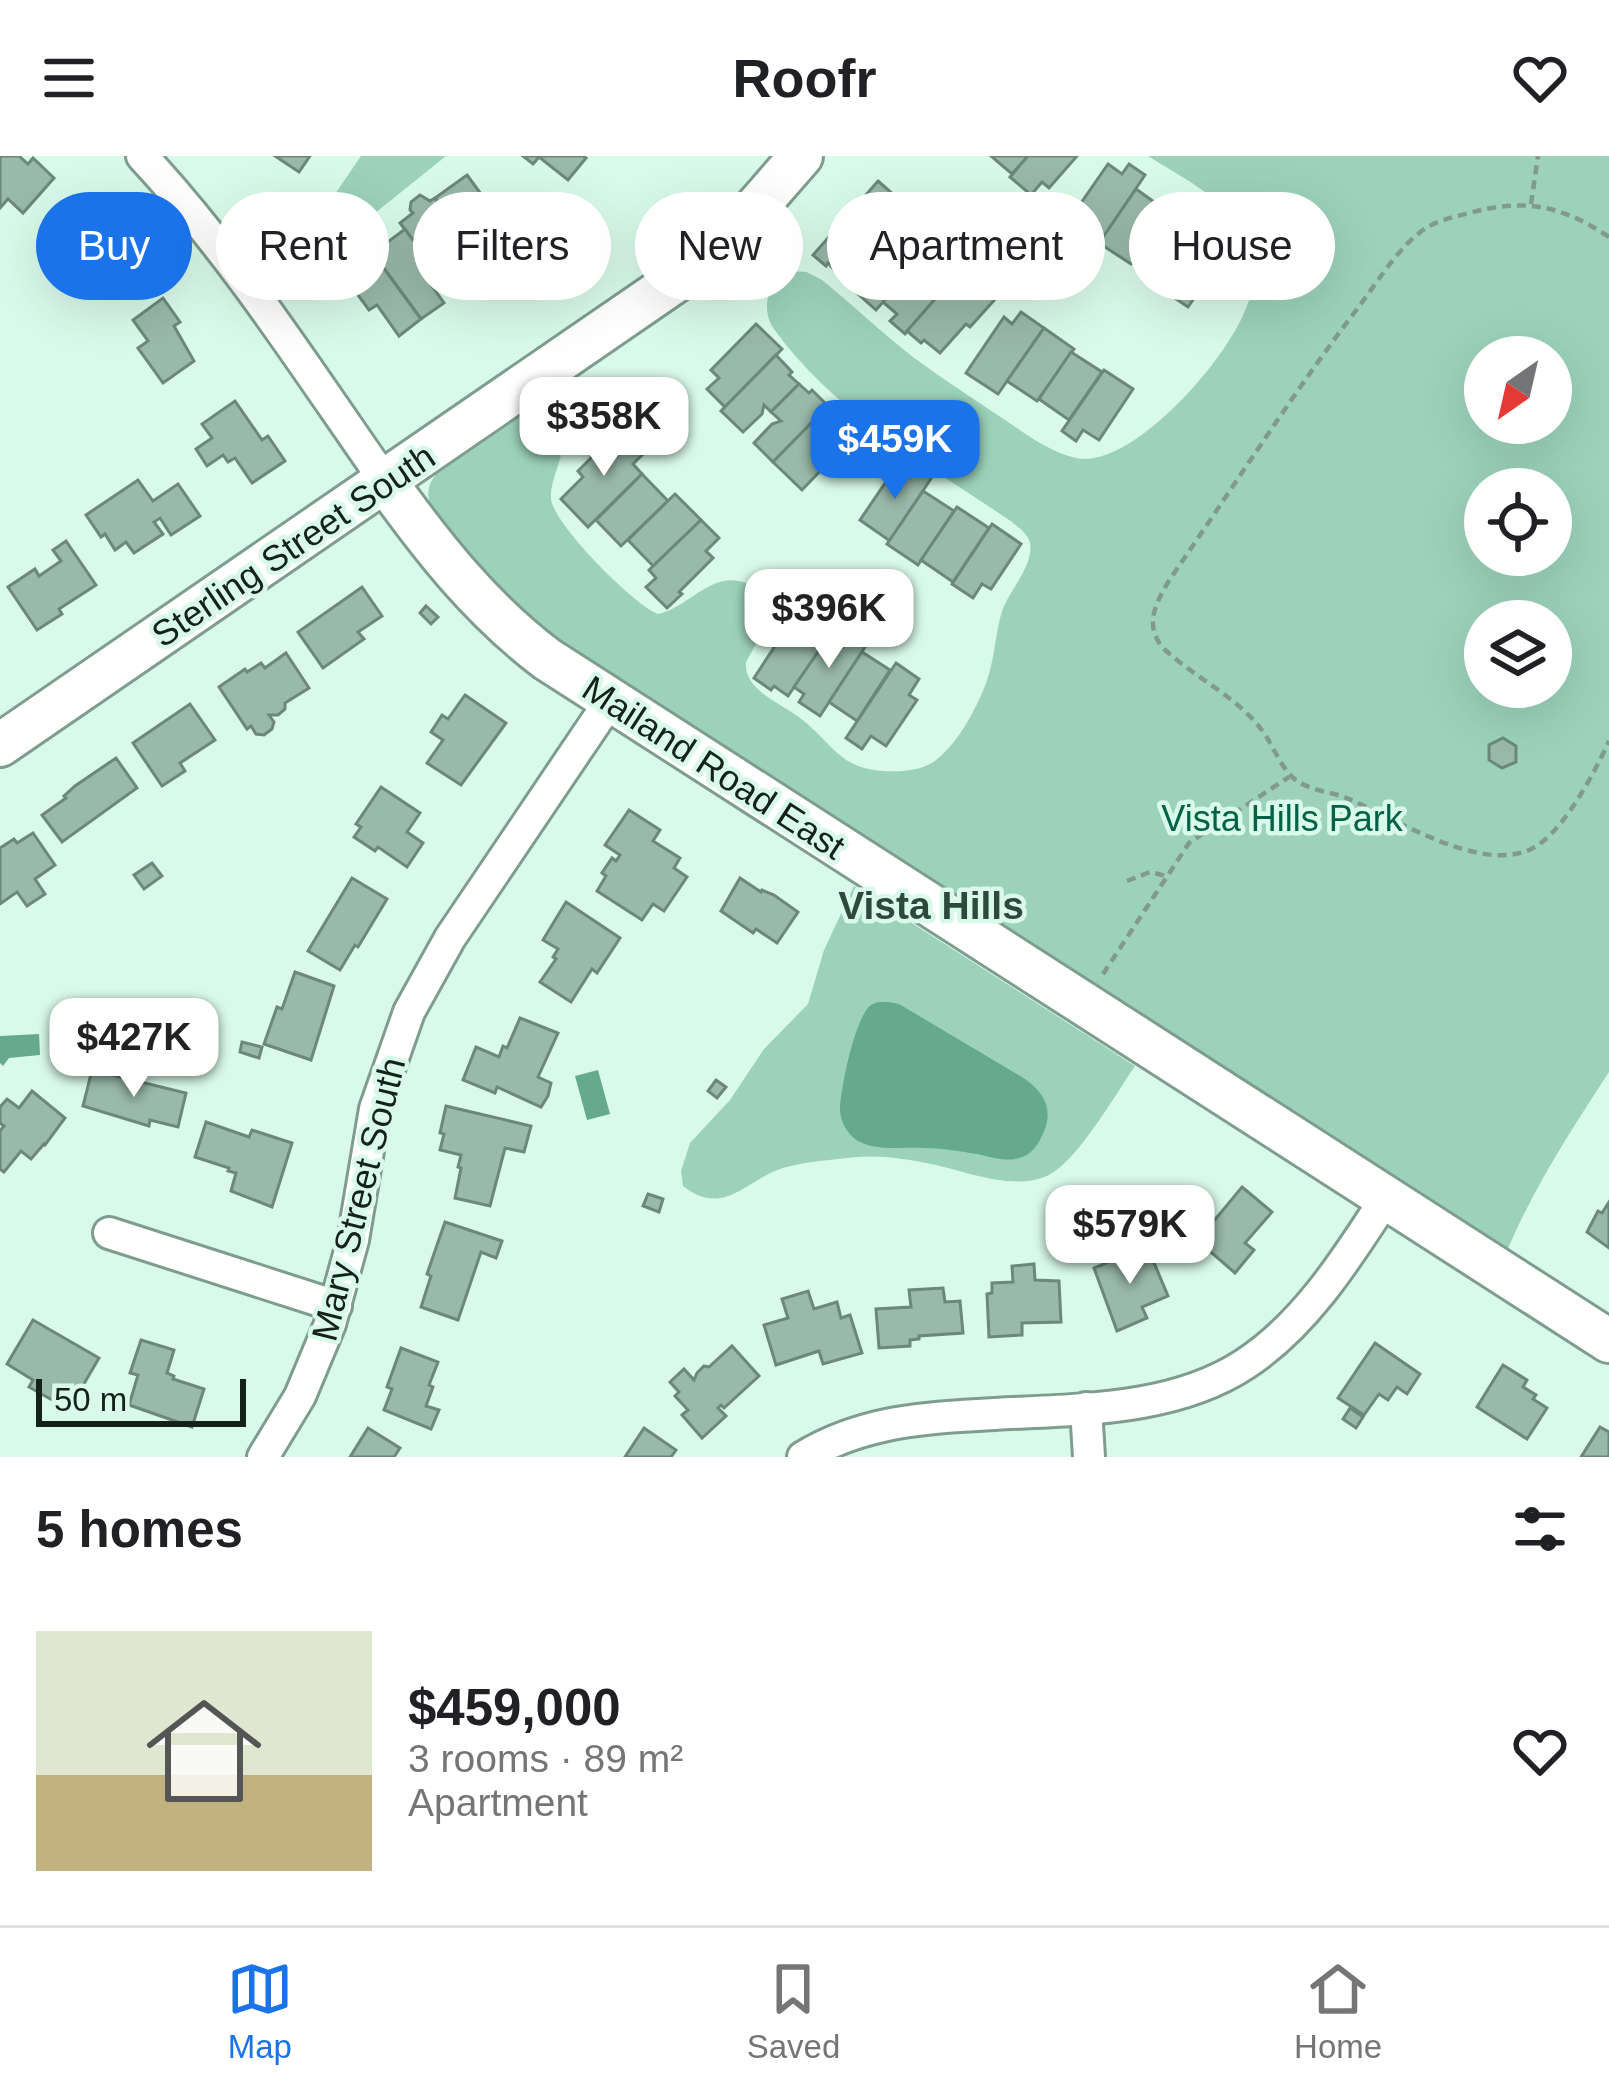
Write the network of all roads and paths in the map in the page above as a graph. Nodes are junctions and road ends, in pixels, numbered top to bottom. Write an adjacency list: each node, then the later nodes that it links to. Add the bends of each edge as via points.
1 (142, 156): 6 (street, Mailand Road East, via 244,277)
2 (801, 156): 6 (street, Sterling Street South, via 684,274)
3 (1538, 156): 4 (path)
4 (1530, 205): 5 (path, via 1576,217); 10 (path, via 1445,220 1409,243 1157,602 1156,640 1251,717)
5 (1609, 237)
6 (385, 482): 7 (street, Mailand Road East, via 479,600 533,649); 9 (street, Sterling Street South)
7 (610, 700): 13 (street, Mailand Road East); 16 (street, Mary Street South, via 409,1012 375,1109)
8 (1609, 741): 10 (path, via 1556,827 1539,845 1508,856 1459,848)
9 (0, 745)
10 (1291, 776): 11 (path, via 1195,838)
11 (1166, 877): 12 (path, via 1150,872); 13 (path)
12 (1126, 881)
13 (1084, 1004): 14 (street, Mailand Road East)
14 (1386, 1198): 17 (street, Mailand Road East); 18 (street, via 1309,1305 1243,1365 1181,1392)
15 (109, 1233): 16 (street)
16 (336, 1306): 19 (street, Mary Street South, via 312,1371)
17 (1609, 1341)
18 (1086, 1408): 20 (street, via 909,1420 849,1434); 21 (street)
19 (262, 1457)
20 (803, 1457)
21 (1089, 1457)

